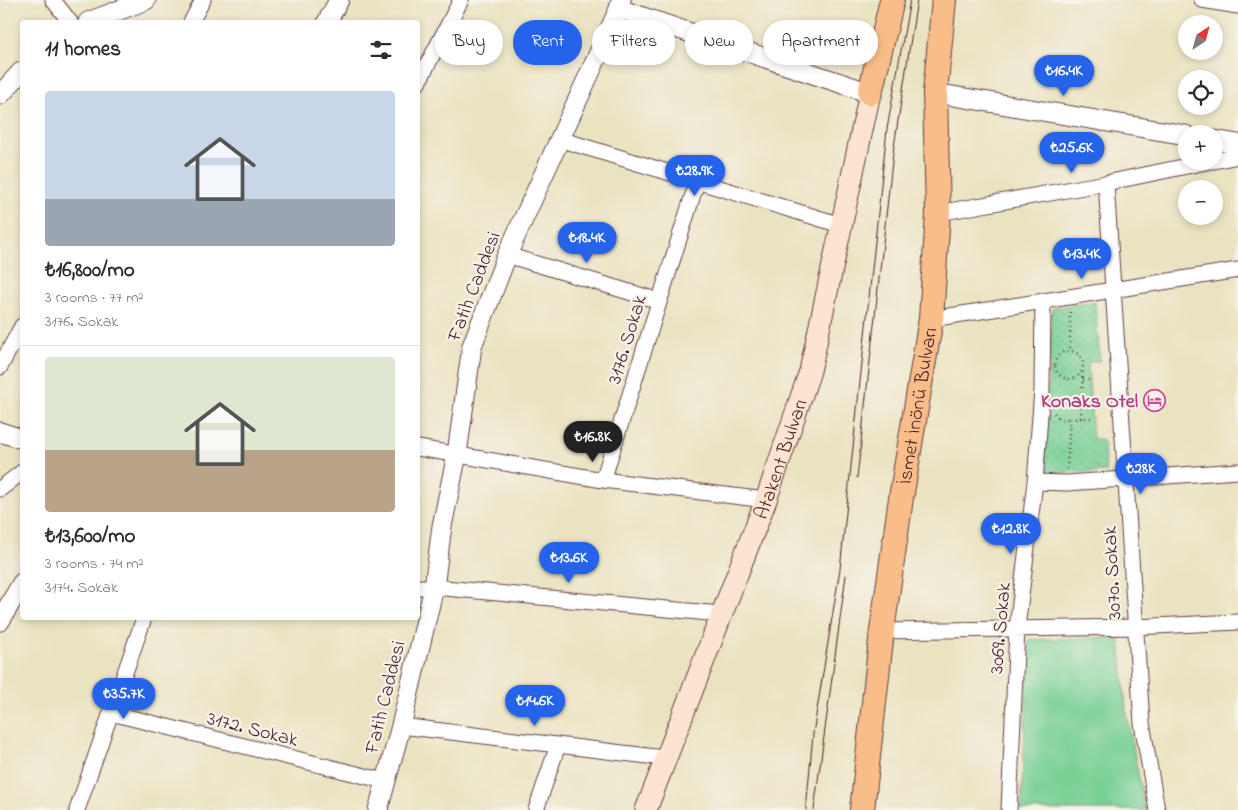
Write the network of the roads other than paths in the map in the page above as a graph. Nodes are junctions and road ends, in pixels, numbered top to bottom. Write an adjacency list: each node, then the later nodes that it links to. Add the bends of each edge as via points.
1 (53, 0): 11 (street)
2 (146, 0): 12 (street)
3 (203, 0): 13 (street)
4 (339, 0): 14 (street)
5 (461, 0): 16 (street)
6 (892, 0): 17 (main road)
7 (944, 0): 18 (main road, İsmet İnönü Bulvarı)
8 (1202, 0): 10 (street)
9 (620, 5): 17 (street); 21 (street, Fatih Caddesi)
10 (1238, 6)
11 (68, 20)
12 (93, 20)
13 (192, 20)
14 (329, 20)
15 (20, 73): 19 (street)
16 (420, 79)
17 (870, 93): 30 (main road, Atakent Bulvarı)
18 (935, 93): 20 (street); 29 (main road, İsmet İnönü Bulvarı)
19 (0, 95)
20 (1178, 134)
21 (558, 139): 27 (street); 31 (street, Fatih Caddesi)
22 (1223, 142): 23 (street)
23 (1238, 144)
24 (1238, 156): 25 (street)
25 (1223, 159)
26 (1178, 168): 28 (street)
27 (696, 182): 30 (street); 34 (street, 3176. Sokak)
28 (1106, 183): 29 (street); 33 (street, 3070. Sokak)
29 (938, 213): 36 (main road, İsmet İnönü Bulvarı)
30 (841, 226): 49 (main road, Atakent Bulvarı, via 810,371)
31 (507, 255): 34 (street); 42 (street, Fatih Caddesi, via 472,346)
32 (1238, 270): 33 (street)
33 (1114, 290): 35 (street); 46 (street, 3070. Sokak)
34 (659, 301): 45 (street, 3176. Sokak)
35 (1043, 301): 36 (street); 47 (street, 3069. Sokak, via 1042,390)
36 (931, 319): 58 (main road, İsmet İnönü Bulvarı, via 900,498)
37 (20, 330): 38 (street)
38 (1, 364)
39 (0, 432): 40 (street)
40 (20, 438)
41 (420, 448): 42 (street)
42 (457, 454): 45 (street); 51 (street, Fatih Caddesi)
43 (1238, 471): 46 (street)
44 (20, 474): 48 (street)
45 (603, 480): 49 (street)
46 (1125, 480): 47 (street); 56 (street, 3070. Sokak)
47 (1035, 482): 57 (street, 3069. Sokak)
48 (0, 490)
49 (766, 500): 52 (main road, Atakent Bulvarı)
50 (20, 586): 54 (street)
51 (426, 587): 52 (street); 60 (street, Fatih Caddesi)
52 (720, 614): 62 (main road, Atakent Bulvarı)
53 (143, 620): 59 (street)
54 (0, 621)
55 (1238, 622): 56 (street)
56 (1134, 627): 57 (street); 70 (street, 3070. Sokak, via 1142,723)
57 (1017, 628): 58 (street); 69 (street, 3069. Sokak)
58 (882, 631): 68 (main road, İsmet İnönü Bulvarı)
59 (111, 713): 63 (street, 3172. Sokak); 64 (street)
60 (402, 726): 61 (street); 63 (street, Fatih Caddesi)
61 (558, 745): 62 (street); 66 (street)
62 (664, 758): 67 (main road, Atakent Bulvarı)
63 (385, 781): 65 (street, Fatih Caddesi)
64 (77, 810)
65 (378, 810)
66 (536, 810)
67 (646, 810)
68 (862, 810)
69 (1009, 810)
70 (1157, 810)

